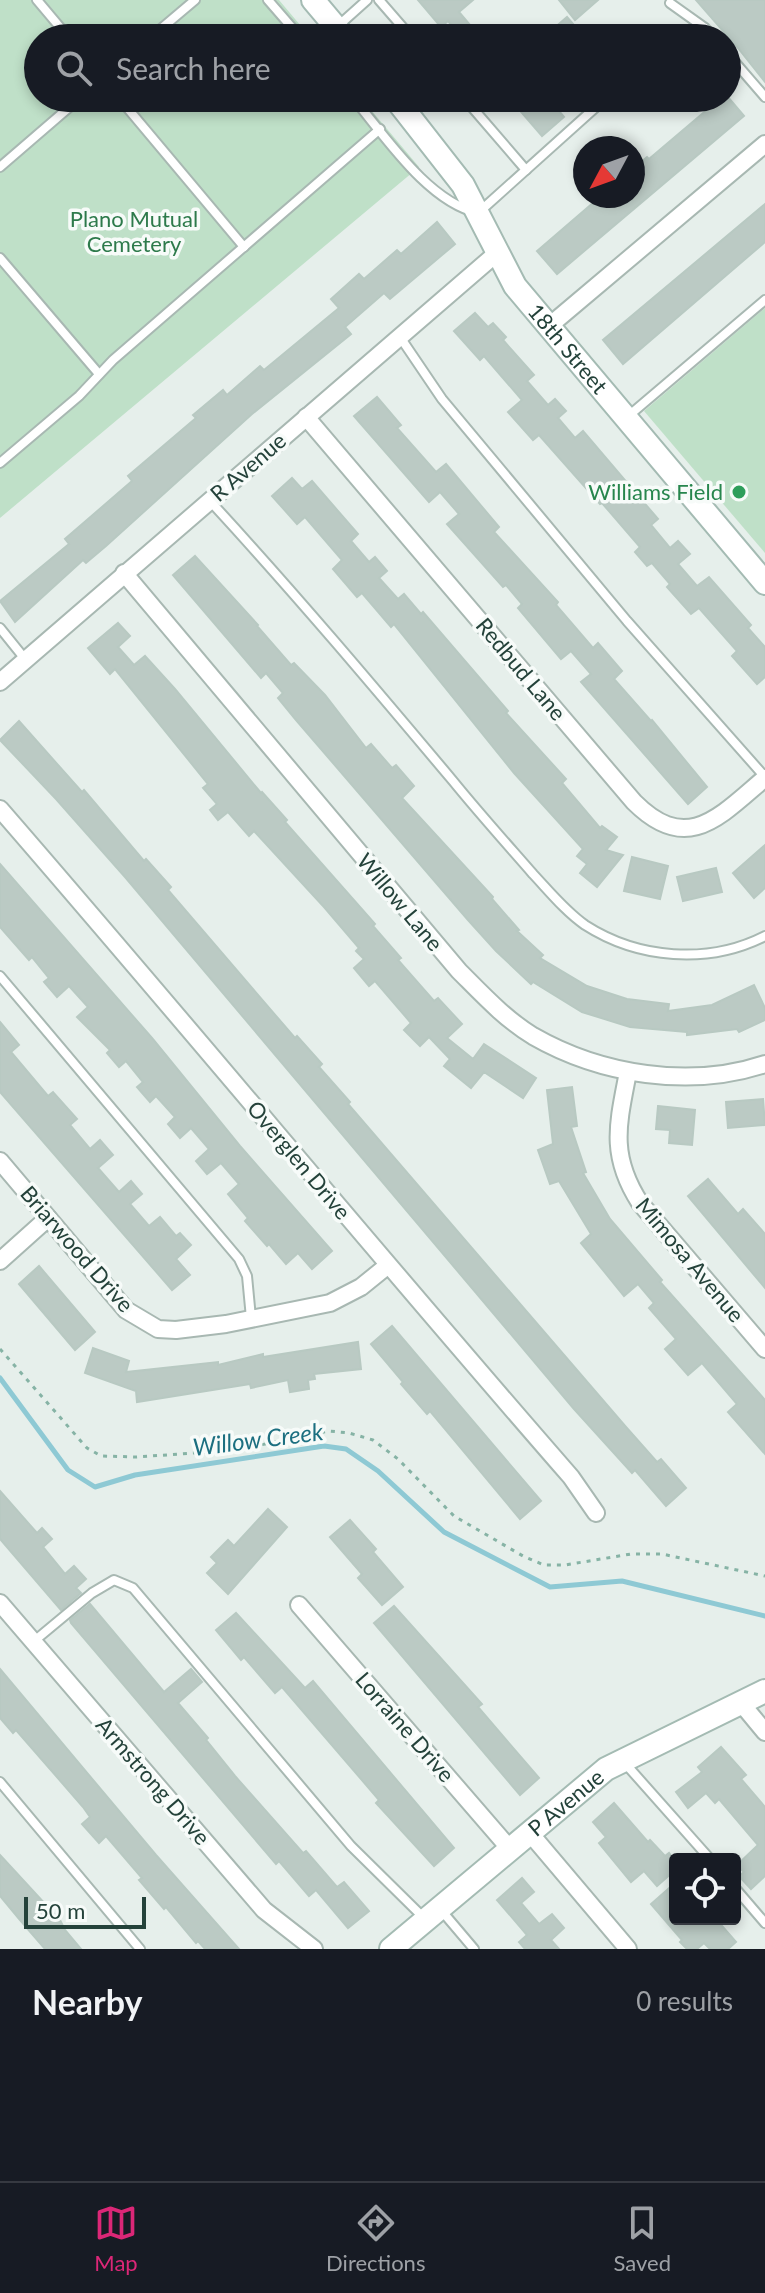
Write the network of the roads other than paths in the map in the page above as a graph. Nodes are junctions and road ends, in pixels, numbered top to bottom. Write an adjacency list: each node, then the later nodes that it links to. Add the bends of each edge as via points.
1 (37, 0): 8 (lane)
2 (195, 0): 9 (lane)
3 (268, 0): 10 (lane)
4 (313, 0): 11 (street)
5 (367, 0): 12 (lane)
6 (379, 0): 13 (lane)
7 (671, 1): 14 (lane)
8 (57, 24)
9 (167, 24)
10 (289, 24)
11 (333, 24)
12 (347, 24)
13 (400, 24)
14 (700, 24)
15 (741, 69): 16 (lane)
16 (765, 97)
17 (64, 112): 25 (lane)
18 (131, 112): 28 (lane)
19 (365, 112): 23 (lane)
20 (406, 112): 27 (street, 18th Street, via 463,185)
21 (476, 112): 26 (lane)
22 (590, 112): 26 (lane)
23 (380, 129): 27 (lane, via 447,200); 28 (lane)
24 (765, 144): 32 (street)
25 (0, 167)
26 (526, 170): 27 (lane)
27 (478, 213): 29 (street, 18th Street)
28 (244, 247): 34 (lane)
29 (497, 253): 32 (street, 18th Street); 33 (street, R Avenue)
30 (0, 258): 34 (lane)
31 (765, 300): 36 (lane)
32 (548, 327): 36 (street, 18th Street)
33 (400, 337): 35 (street, R Avenue); 44 (lane, via 442,399)
34 (99, 374): 37 (lane)
35 (306, 417): 38 (street, R Avenue); 44 (street, Redbud Lane, via 654,821 682,830 706,824)
36 (626, 418): 40 (street, 18th Street)
37 (0, 463)
38 (209, 500): 39 (street, R Avenue); 46 (lane, via 505,842 584,924 638,949 677,954 709,954)
39 (124, 573): 42 (street, R Avenue); 49 (street, Willow Lane, via 490,1003 553,1046)
40 (765, 583)
41 (0, 628): 42 (lane)
42 (25, 659): 43 (street, R Avenue)
43 (0, 682)
44 (765, 778)
45 (0, 809): 53 (street, Overglen Drive)
46 (765, 936)
47 (0, 976): 54 (lane, via 239,1259 247,1276)
48 (765, 1064): 49 (street, Willow Lane, via 709,1075)
49 (628, 1072): 55 (street, Mimosa Avenue, via 617,1131 618,1153 630,1187)
50 (0, 1161): 51 (street, Briarwood Drive)
51 (48, 1218): 52 (street); 54 (street, Briarwood Drive, via 126,1310 145,1323 176,1330)
52 (0, 1261)
53 (387, 1266): 54 (street, Briarwood Drive, via 330,1303); 56 (street, Overglen Drive, via 571,1477)
54 (251, 1319)
55 (765, 1349)
56 (596, 1513)
57 (0, 1603): 59 (street, Armstrong Drive)
58 (299, 1605): 66 (street, Lorraine Drive)
59 (33, 1642): 69 (lane, via 114,1580 133,1588 351,1846); 72 (street, Armstrong Drive, via 264,1910)
60 (765, 1691): 61 (street, P Avenue)
61 (741, 1703): 62 (street); 63 (street, P Avenue)
62 (765, 1732)
63 (622, 1760): 65 (street, P Avenue); 67 (lane)
64 (0, 1782): 71 (lane)
65 (529, 1832): 66 (street, P Avenue); 75 (street)
66 (510, 1849): 69 (street, P Avenue)
67 (705, 1853)
68 (741, 1895): 70 (lane)
69 (433, 1914): 73 (street, P Avenue); 74 (lane)
70 (765, 1923)
71 (140, 1949)
72 (314, 1949)
73 (391, 1949)
74 (474, 1949)
75 (628, 1949)

